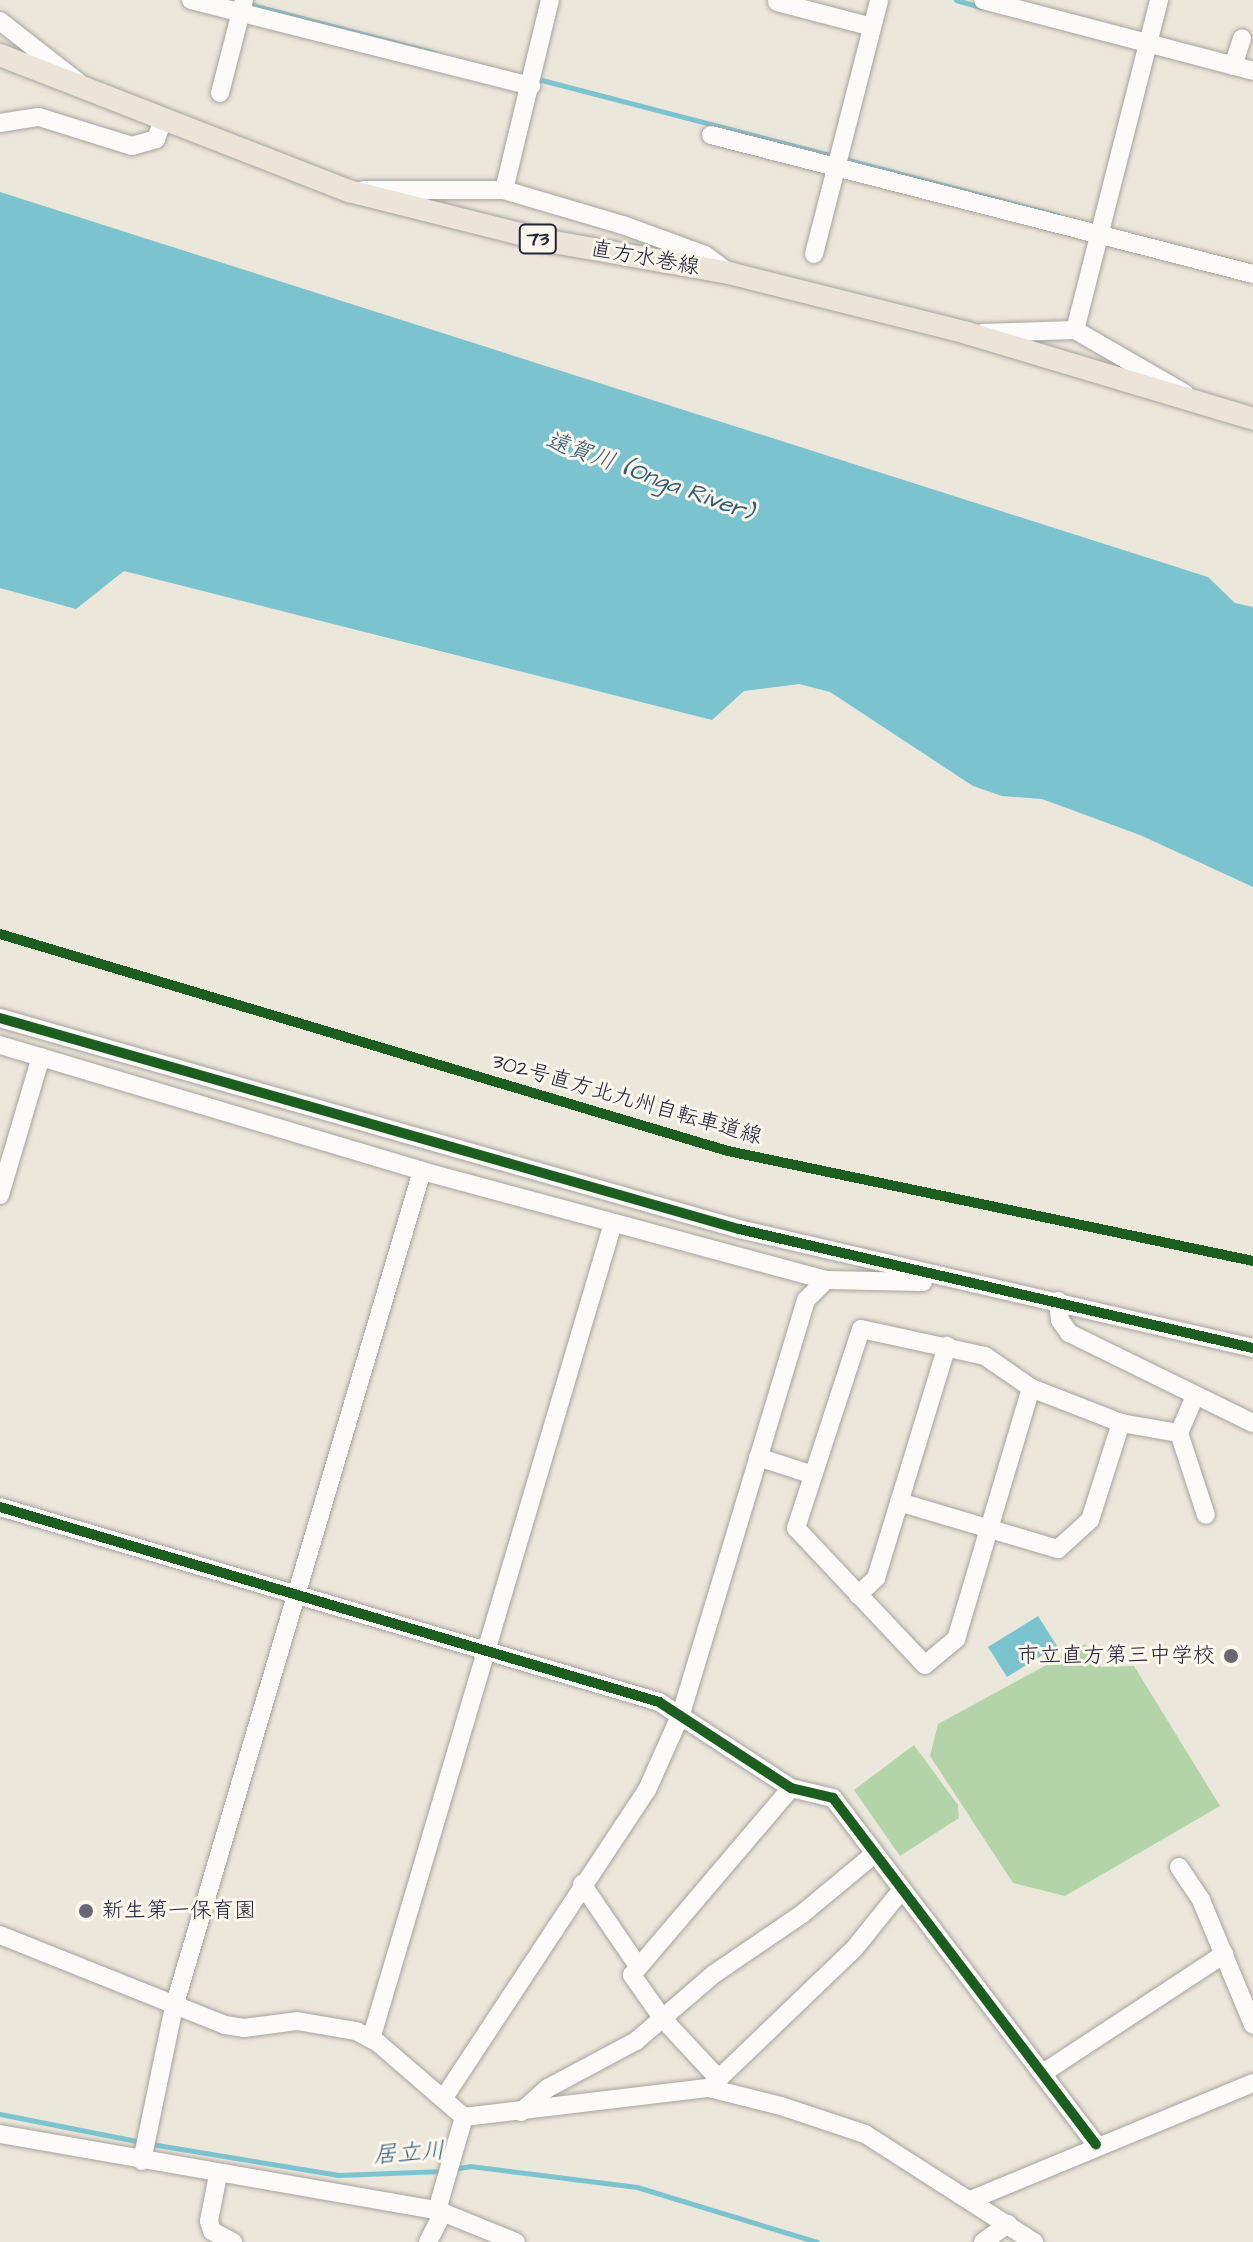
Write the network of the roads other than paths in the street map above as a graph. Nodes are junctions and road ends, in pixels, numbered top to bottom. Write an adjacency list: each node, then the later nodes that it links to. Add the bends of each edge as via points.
1 (191, 0): 7 (street)
2 (550, 0): 15 (street)
3 (879, 0): 9 (street)
4 (983, 0): 11 (street)
5 (1159, 0): 11 (street)
6 (777, 2): 9 (street)
7 (242, 6): 15 (street); 17 (street)
8 (0, 21): 16 (street)
9 (872, 27): 21 (street)
10 (1242, 38): 13 (street)
11 (1146, 48): 13 (street); 24 (street)
12 (0, 55): 16 (main road, 直方水巻線 / 73)
13 (1233, 66): 14 (street)
14 (1253, 71)
15 (532, 81): 22 (street)
16 (84, 87): 18 (main road, 直方水巻線 / 73)
17 (220, 93)
18 (163, 120): 19 (street, via 156,139 132,146 39,117); 23 (main road, 直方水巻線 / 73)
19 (0, 123)
20 (711, 135): 21 (street)
21 (838, 161): 24 (street); 25 (street)
22 (504, 190): 23 (street); 26 (street, via 705,255)
23 (349, 191): 26 (main road, 直方水巻線 / 73, via 548,241)
24 (1098, 228): 27 (street); 28 (street)
25 (814, 254)
26 (729, 273): 29 (main road, 直方水巻線 / 73)
27 (1253, 274)
28 (1075, 330): 29 (street); 30 (street)
29 (967, 333): 30 (main road, 直方水巻線 / 73)
30 (1202, 403): 31 (main road, 直方水巻線 / 73)
31 (1253, 419)
32 (0, 1018): 39 (street, via 739,1229)
33 (0, 1045): 34 (street)
34 (41, 1057): 35 (street); 36 (street)
35 (422, 1171): 37 (street); 54 (street)
36 (0, 1195)
37 (613, 1223): 38 (street); 56 (street)
38 (826, 1280): 39 (street); 48 (street, via 806,1300)
39 (969, 1284): 40 (street)
40 (1058, 1301): 42 (street); 44 (street, via 1060,1320 1069,1333)
41 (947, 1346): 43 (street, via 985,1356); 49 (street, via 861,1329); 50 (street)
42 (1253, 1348)
43 (1031, 1388): 45 (street); 53 (street)
44 (1195, 1396): 46 (street); 47 (street)
45 (1121, 1423): 47 (street); 53 (street, via 1090,1520 1058,1549)
46 (1253, 1423)
47 (1179, 1433): 52 (street)
48 (758, 1457): 49 (street); 57 (street)
49 (813, 1475): 55 (street, via 796,1528)
50 (899, 1502): 53 (street); 55 (street, via 876,1578)
51 (0, 1507): 54 (street)
52 (1206, 1515)
53 (989, 1528): 55 (street, via 956,1639 925,1665)
54 (299, 1594): 56 (street); 66 (street)
55 (858, 1595)
56 (487, 1650): 57 (street, via 659,1702); 69 (street)
57 (681, 1714): 58 (street, via 738,1758); 61 (street, via 647,1790)
58 (791, 1788): 59 (street, via 833,1798); 65 (street)
59 (873, 1855): 62 (street); 67 (street)
60 (1179, 1867): 64 (street)
61 (582, 1884): 65 (street); 73 (street)
62 (900, 1892): 70 (street); 71 (street, via 854,1949)
63 (0, 1935): 66 (street)
64 (1224, 1954): 68 (street); 70 (street)
65 (638, 1966): 67 (street, via 634,1983)
66 (174, 2007): 69 (street, via 244,2028 297,2021); 78 (street)
67 (663, 2019): 71 (street); 74 (street, via 625,2047 548,2088)
68 (1253, 2025)
69 (371, 2039): 73 (street)
70 (1043, 2073): 77 (street)
71 (713, 2083): 74 (street); 80 (street, via 865,2134)
72 (1253, 2083): 77 (street)
73 (443, 2099): 75 (street)
74 (521, 2112): 75 (street)
75 (464, 2117): 81 (street)
76 (0, 2134): 78 (street)
77 (1096, 2144): 80 (street)
78 (143, 2157): 79 (street)
79 (218, 2175): 81 (street); 83 (street, via 209,2221 212,2231)
80 (973, 2199): 82 (street)
81 (440, 2211): 84 (street); 85 (street)
82 (1008, 2224): 86 (street); 87 (street)
83 (233, 2242)
84 (428, 2242)
85 (516, 2242)
86 (983, 2242)
87 (1034, 2242)

